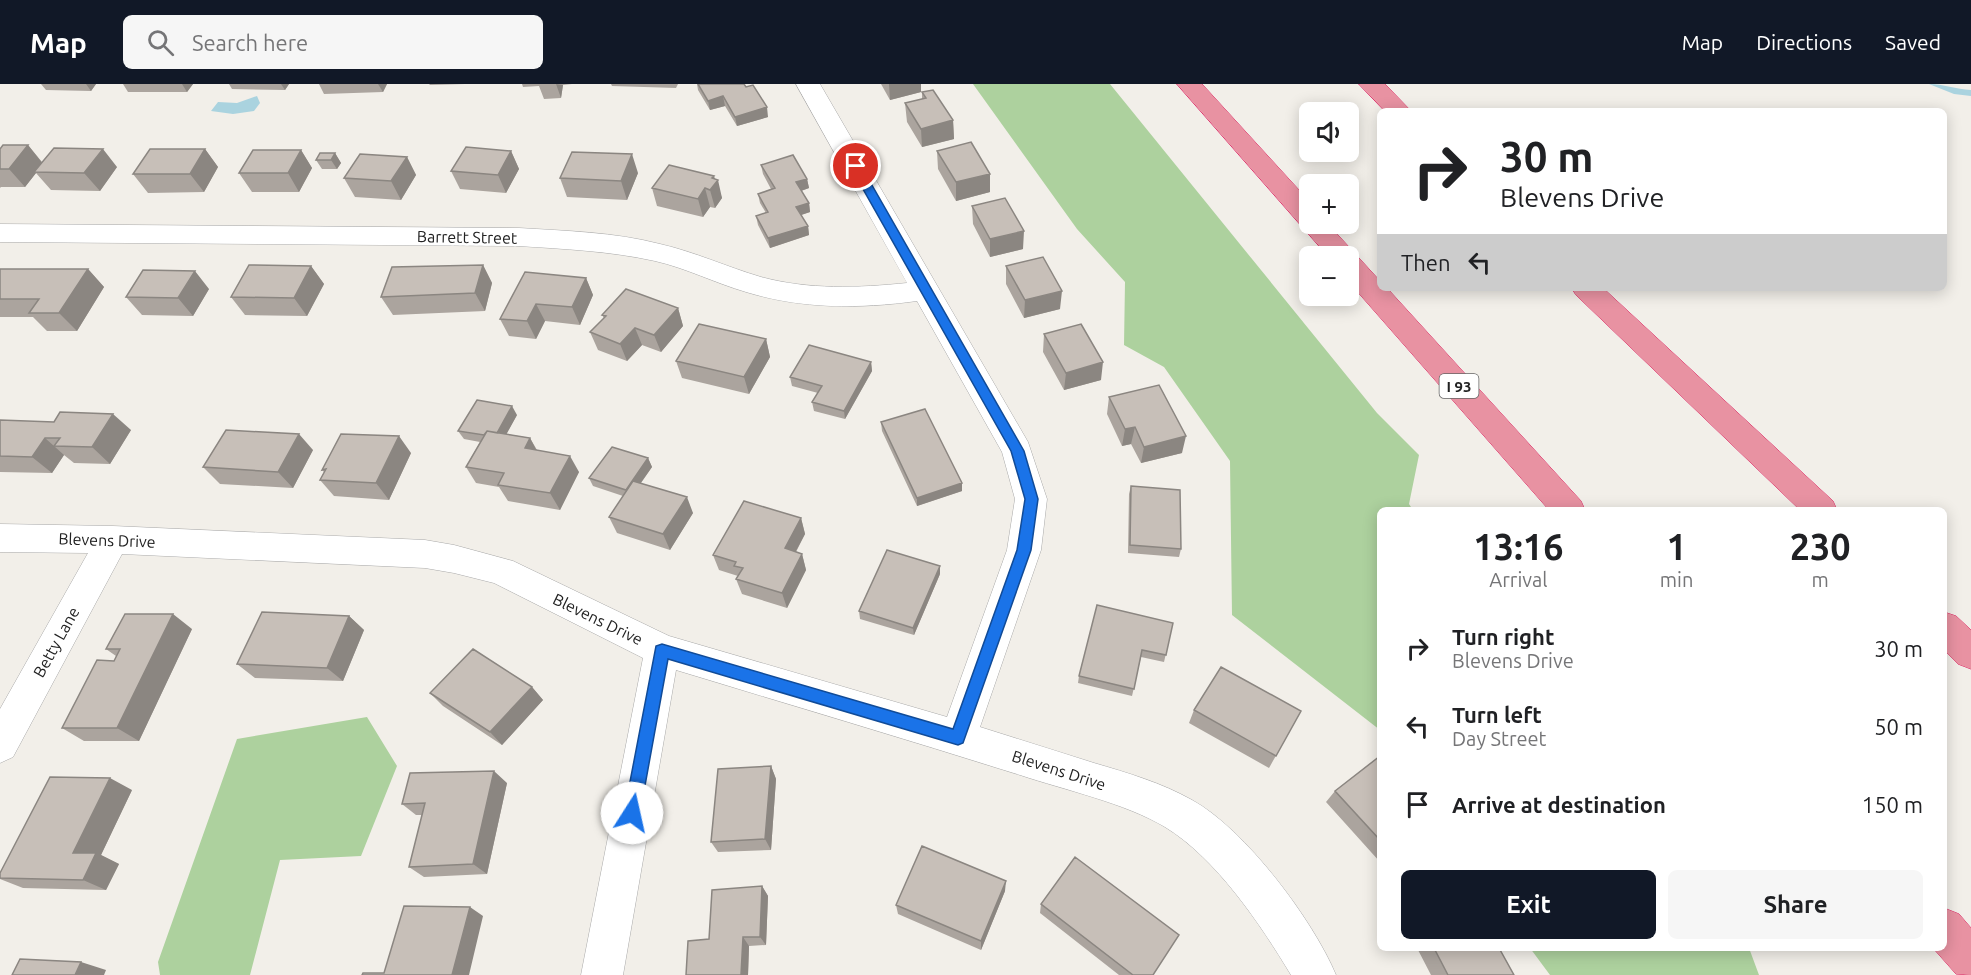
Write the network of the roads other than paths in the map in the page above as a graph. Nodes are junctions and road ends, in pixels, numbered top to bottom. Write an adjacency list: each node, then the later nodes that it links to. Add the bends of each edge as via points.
1 (808, 84): 12 (street)
2 (1180, 84): 6 (highway)
3 (1189, 84): 6 (highway)
4 (1371, 84): 5 (highway)
5 (1396, 108)
6 (1215, 113): 7 (highway)
7 (1299, 207)
8 (0, 233): 12 (street, Barrett Street, via 519,237 591,242 659,253 757,286 795,294 876,297)
9 (1322, 234): 10 (highway)
10 (1334, 246)
11 (1359, 275): 14 (highway, I 93)
12 (927, 290): 21 (street, via 1017,451 1031,499 1024,550)
13 (1589, 291): 15 (highway)
14 (1566, 507)
15 (1818, 507)
16 (0, 538): 17 (street, Blevens Drive)
17 (113, 540): 19 (street, Blevens Drive, via 425,554 454,559 501,571); 22 (street, Betty Lane)
18 (1947, 630): 20 (highway)
19 (662, 650): 21 (street, Blevens Drive); 25 (street)
20 (1971, 653)
21 (958, 738): 26 (street, Blevens Drive, via 1142,796 1180,814 1215,842 1249,879 1279,917)
22 (0, 745)
23 (1947, 932): 24 (highway)
24 (1971, 959)
25 (603, 975)
26 (1315, 975)

